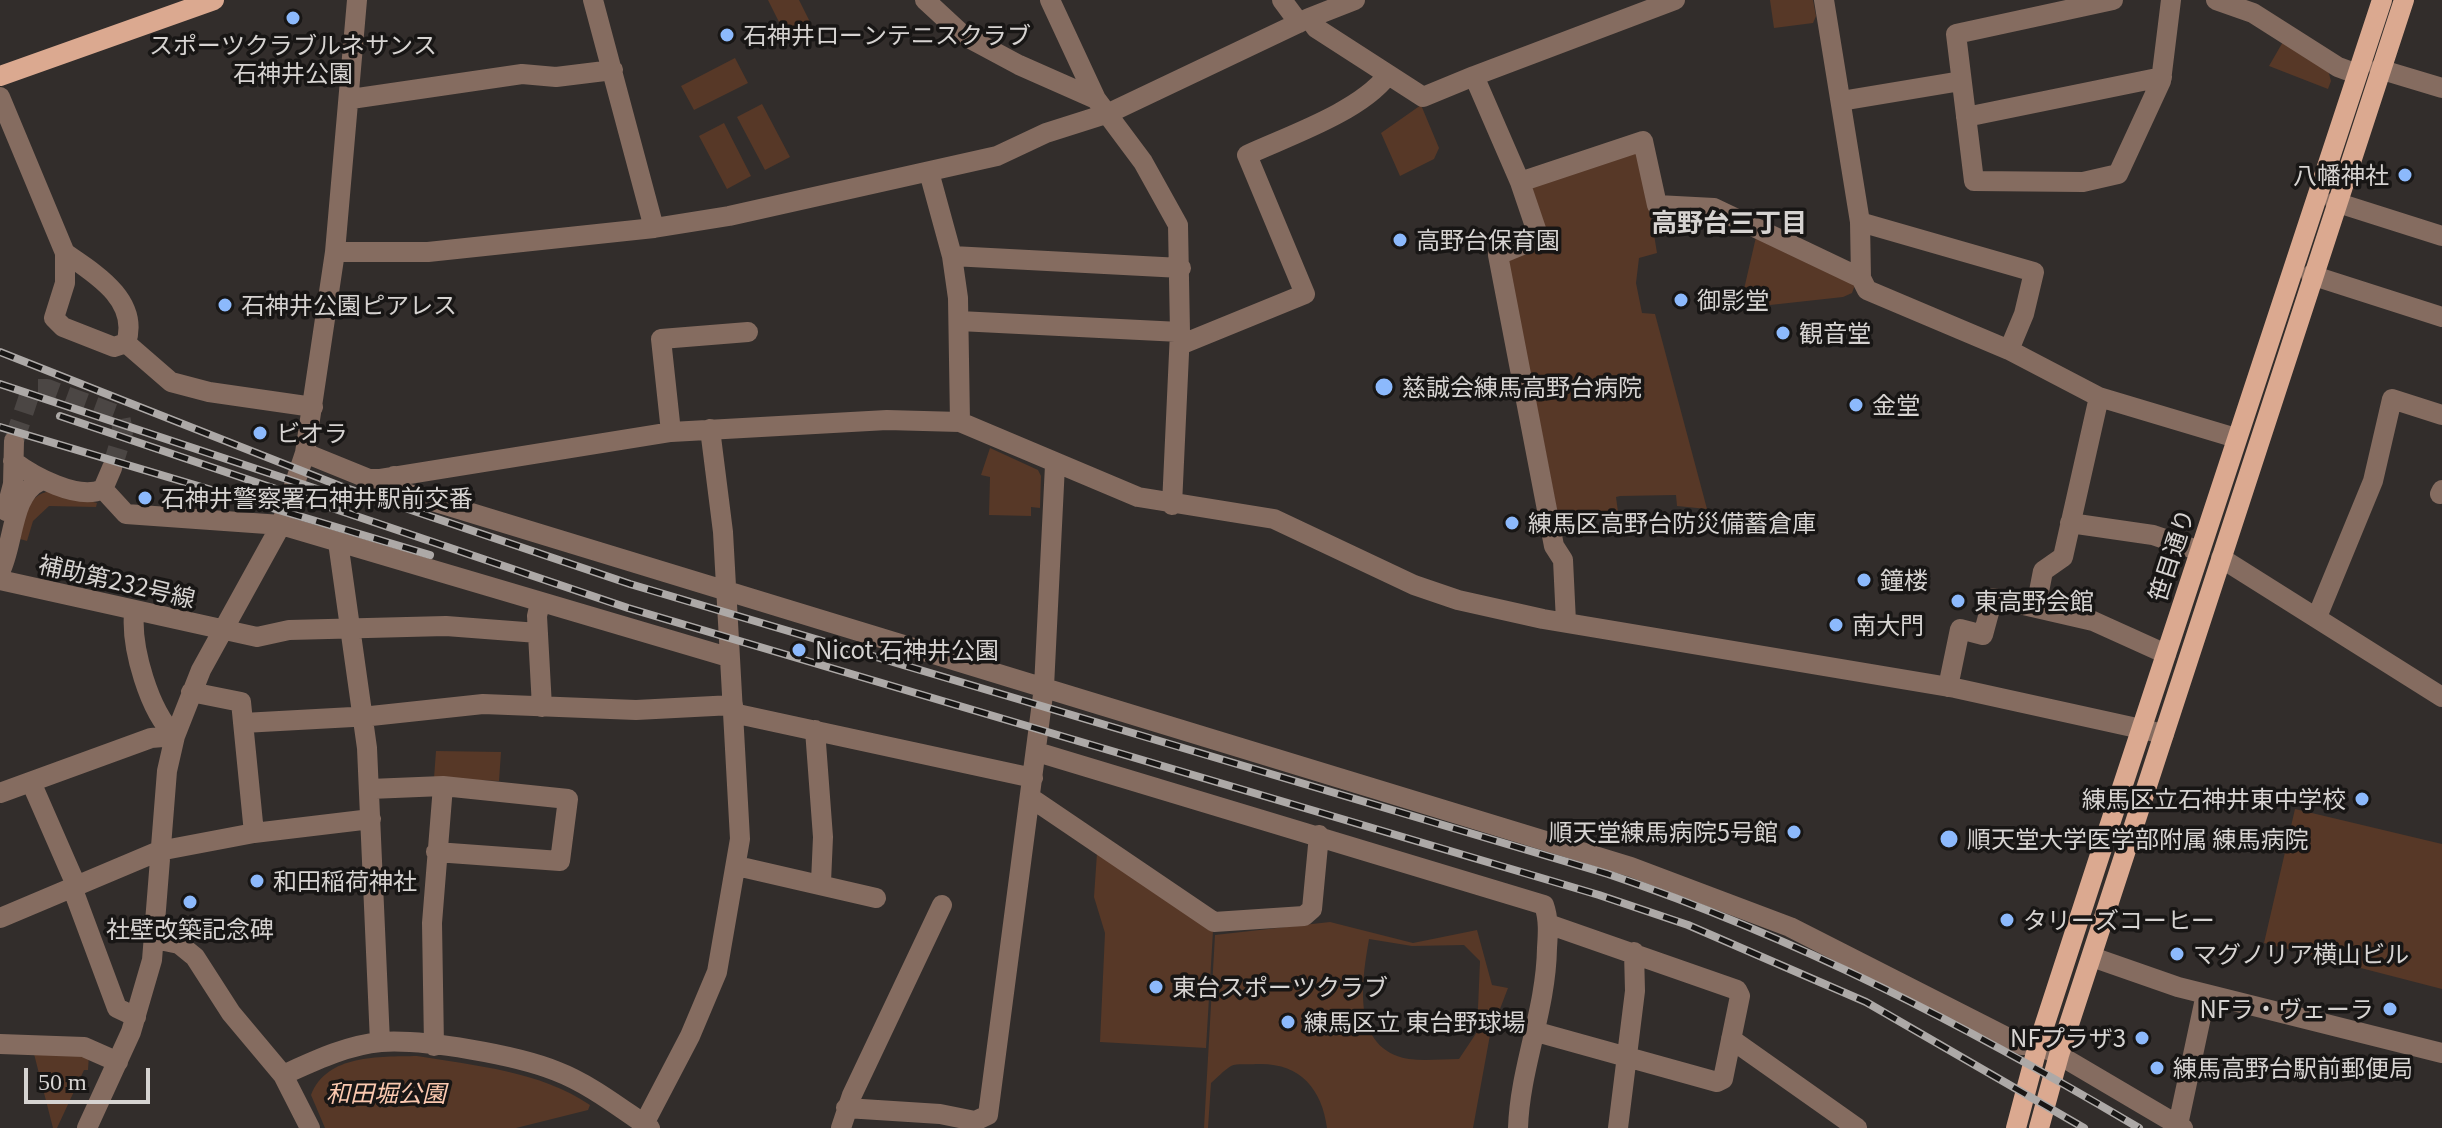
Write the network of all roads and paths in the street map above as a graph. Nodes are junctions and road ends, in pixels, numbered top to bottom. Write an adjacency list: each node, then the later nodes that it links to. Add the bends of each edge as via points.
1 (214, 0): 19 (main road)
2 (357, 0): 26 (street)
3 (593, 0): 17 (street)
4 (925, 0): 28 (street, via 963,35)
5 (1050, 0): 28 (street)
6 (1282, 0): 15 (street)
7 (1355, 0): 15 (street)
8 (1675, 0): 21 (street)
9 (1824, 0): 27 (street)
10 (2113, 0): 23 (street, via 1956,34)
11 (2171, 0): 22 (street)
12 (2216, 0): 18 (street, via 2253,13)
13 (2382, 0): 18 (main road, 笹目通り)
14 (2404, 0): 16 (main road, 笹目通り)
15 (1304, 20): 20 (street); 28 (street)
16 (2379, 69): 24 (street); 32 (main road, 笹目通り)
17 (613, 70): 26 (street, via 556,77 522,74); 34 (street)
18 (2357, 74): 54 (main road, 笹目通り)
19 (0, 76)
20 (1387, 76): 21 (street, via 1423,97); 45 (street, via 1330,116 1247,155 1305,294)
21 (1474, 76): 31 (street)
22 (2162, 77): 29 (street); 29 (street, via 2118,174 2083,182 1974,181)
23 (1961, 81): 27 (street); 29 (street)
24 (2442, 88)
25 (0, 97): 37 (street)
26 (351, 99): 36 (street)
27 (1841, 101): 33 (street)
28 (1103, 106): 30 (street, via 997,156); 39 (street, via 1178,225)
29 (1966, 117)
30 (929, 172): 34 (street); 38 (street)
31 (1520, 182): 41 (street, via 1643,141 1657,205 1714,208); 75 (street, via 1539,238 1498,255 1554,546 1563,560)
32 (2335, 202): 35 (street); 40 (main road, 笹目通り)
33 (1860, 222): 41 (street); 47 (street, via 2034,272)
34 (654, 228): 36 (street, via 428,252)
35 (2442, 236)
36 (335, 252): 49 (street)
37 (65, 253): 46 (street, via 114,290 127,325); 46 (street, via 65,283 55,312 58,323 114,347)
38 (952, 256): 39 (street); 43 (street)
39 (1181, 268): 45 (street)
40 (2311, 275): 42 (street); 67 (main road, 笹目通り)
41 (1861, 278): 47 (street, via 1867,290)
42 (2442, 317)
43 (959, 321): 45 (street); 51 (street)
44 (748, 332): 53 (street, via 661,339)
45 (1180, 338): 61 (street)
46 (126, 343): 49 (street, via 171,382)
47 (2009, 350): 48 (street)
48 (2099, 397): 54 (street); 62 (street)
49 (313, 407): 55 (street)
50 (2442, 415): 74 (street, via 2392,399 2373,481)
51 (960, 422): 52 (street); 56 (street)
52 (710, 429): 53 (street); 70 (street)
53 (671, 432): 58 (street)
54 (2236, 438): 66 (main road, 笹目通り)
55 (305, 453): 58 (street, via 369,479); 63 (street)
56 (1055, 465): 61 (street); 81 (street)
57 (112, 468): 60 (street)
58 (394, 476): 70 (street, via 406,493)
59 (40, 481): 60 (street, via 90,492); 64 (street, via 13,451 13,484); 68 (street, via 24,492)
60 (103, 489): 63 (street, via 126,514)
61 (1172, 505): 75 (street, via 1274,519 1414,585 1470,603)
62 (2070, 523): 66 (street, via 2153,535); 72 (street, via 2063,557 2043,571)
63 (281, 525): 65 (street); 77 (street)
64 (0, 535)
65 (338, 542): 71 (street); 76 (street)
66 (2200, 551): 79 (main road, 笹目通り)
67 (2221, 558): 74 (street); 91 (main road, 笹目通り)
68 (0, 572)
69 (0, 580): 73 (street, 補助第232号線)
70 (726, 593): 80 (street); 81 (street)
71 (540, 603): 78 (street); 80 (street)
72 (2036, 607): 79 (street, via 2093,621); 82 (street, via 1993,598 1983,635 1960,629)
73 (134, 613): 77 (street, 補助第232号線); 92 (street, via 132,635 157,714)
74 (2317, 617): 84 (street)
75 (1566, 622): 82 (street)
76 (351, 629): 77 (street, 補助第232号線, via 289,630 257,637); 78 (street, 補助第232号線, via 446,626); 87 (street)
77 (222, 631): 83 (street)
78 (538, 633): 85 (street)
79 (2166, 654): 89 (main road, 笹目通り)
80 (728, 657): 86 (street)
81 (1044, 687): 93 (street); 120 (street, via 1631,867 1790,927 2022,1045)
82 (1948, 687): 89 (street)
83 (191, 692): 88 (street, via 241,702); 92 (street)
84 (2442, 697)
85 (542, 707): 86 (street); 87 (street, via 483,704)
86 (733, 709): 90 (street); 104 (street)
87 (363, 714): 88 (street); 97 (street)
88 (243, 723): 100 (street)
89 (2142, 727): 91 (street); 120 (main road, 笹目通り)
90 (815, 730): 96 (street); 105 (street)
91 (2164, 734): 113 (main road, 笹目通り)
92 (175, 736): 94 (street, via 151,738); 102 (street)
93 (1037, 752): 96 (street); 101 (street)
94 (31, 782): 98 (street); 106 (street)
95 (443, 786): 97 (street); 103 (street); 103 (street, via 566,796 562,859)
96 (1032, 788): 101 (street, via 1214,922 1304,916 1312,909); 128 (street, via 988,1115)
97 (370, 789): 99 (street)
98 (0, 793)
99 (371, 819): 100 (street); 118 (street)
100 (254, 833): 102 (street)
101 (1319, 835): 110 (street, via 1542,903)
102 (159, 851): 106 (street); 111 (street)
103 (436, 852): 121 (street)
104 (737, 866): 105 (street); 129 (street, via 717,972)
105 (821, 882): 107 (street)
106 (74, 886): 109 (street); 115 (street, via 117,1008)
107 (876, 898)
108 (942, 905): 127 (street)
109 (0, 918)
110 (1548, 924): 112 (street); 116 (street)
111 (155, 939): 115 (street); 126 (street, via 189,951)
112 (1634, 952): 117 (street, via 1739,992); 124 (street)
113 (2092, 957): 114 (street); 123 (main road, 笹目通り)
114 (2206, 994): 122 (street); 130 (street)
115 (136, 1017): 125 (street)
116 (1537, 1032): 124 (street); 133 (street, via 1519,1098)
117 (1731, 1039): 124 (street, via 1723,1079 1717,1082); 135 (street)
118 (380, 1042): 121 (street); 126 (street, via 343,1050)
119 (0, 1044): 125 (street, via 84,1047)
120 (2038, 1045): 123 (street); 136 (main road, 笹目通り)
121 (434, 1046): 129 (street, via 557,1071)
122 (2442, 1053)
123 (2059, 1055): 130 (street); 137 (main road, 笹目通り)
124 (1628, 1056): 134 (street)
125 (118, 1062): 131 (street)
126 (283, 1075): 132 (street)
127 (844, 1118): 128 (street, via 954,1116)
128 (974, 1125)
129 (647, 1126)
130 (2180, 1127)
131 (87, 1128)
132 (310, 1128)
133 (1518, 1128)
134 (1618, 1128)
135 (1857, 1128)
136 (2016, 1128)
137 (2039, 1128)

